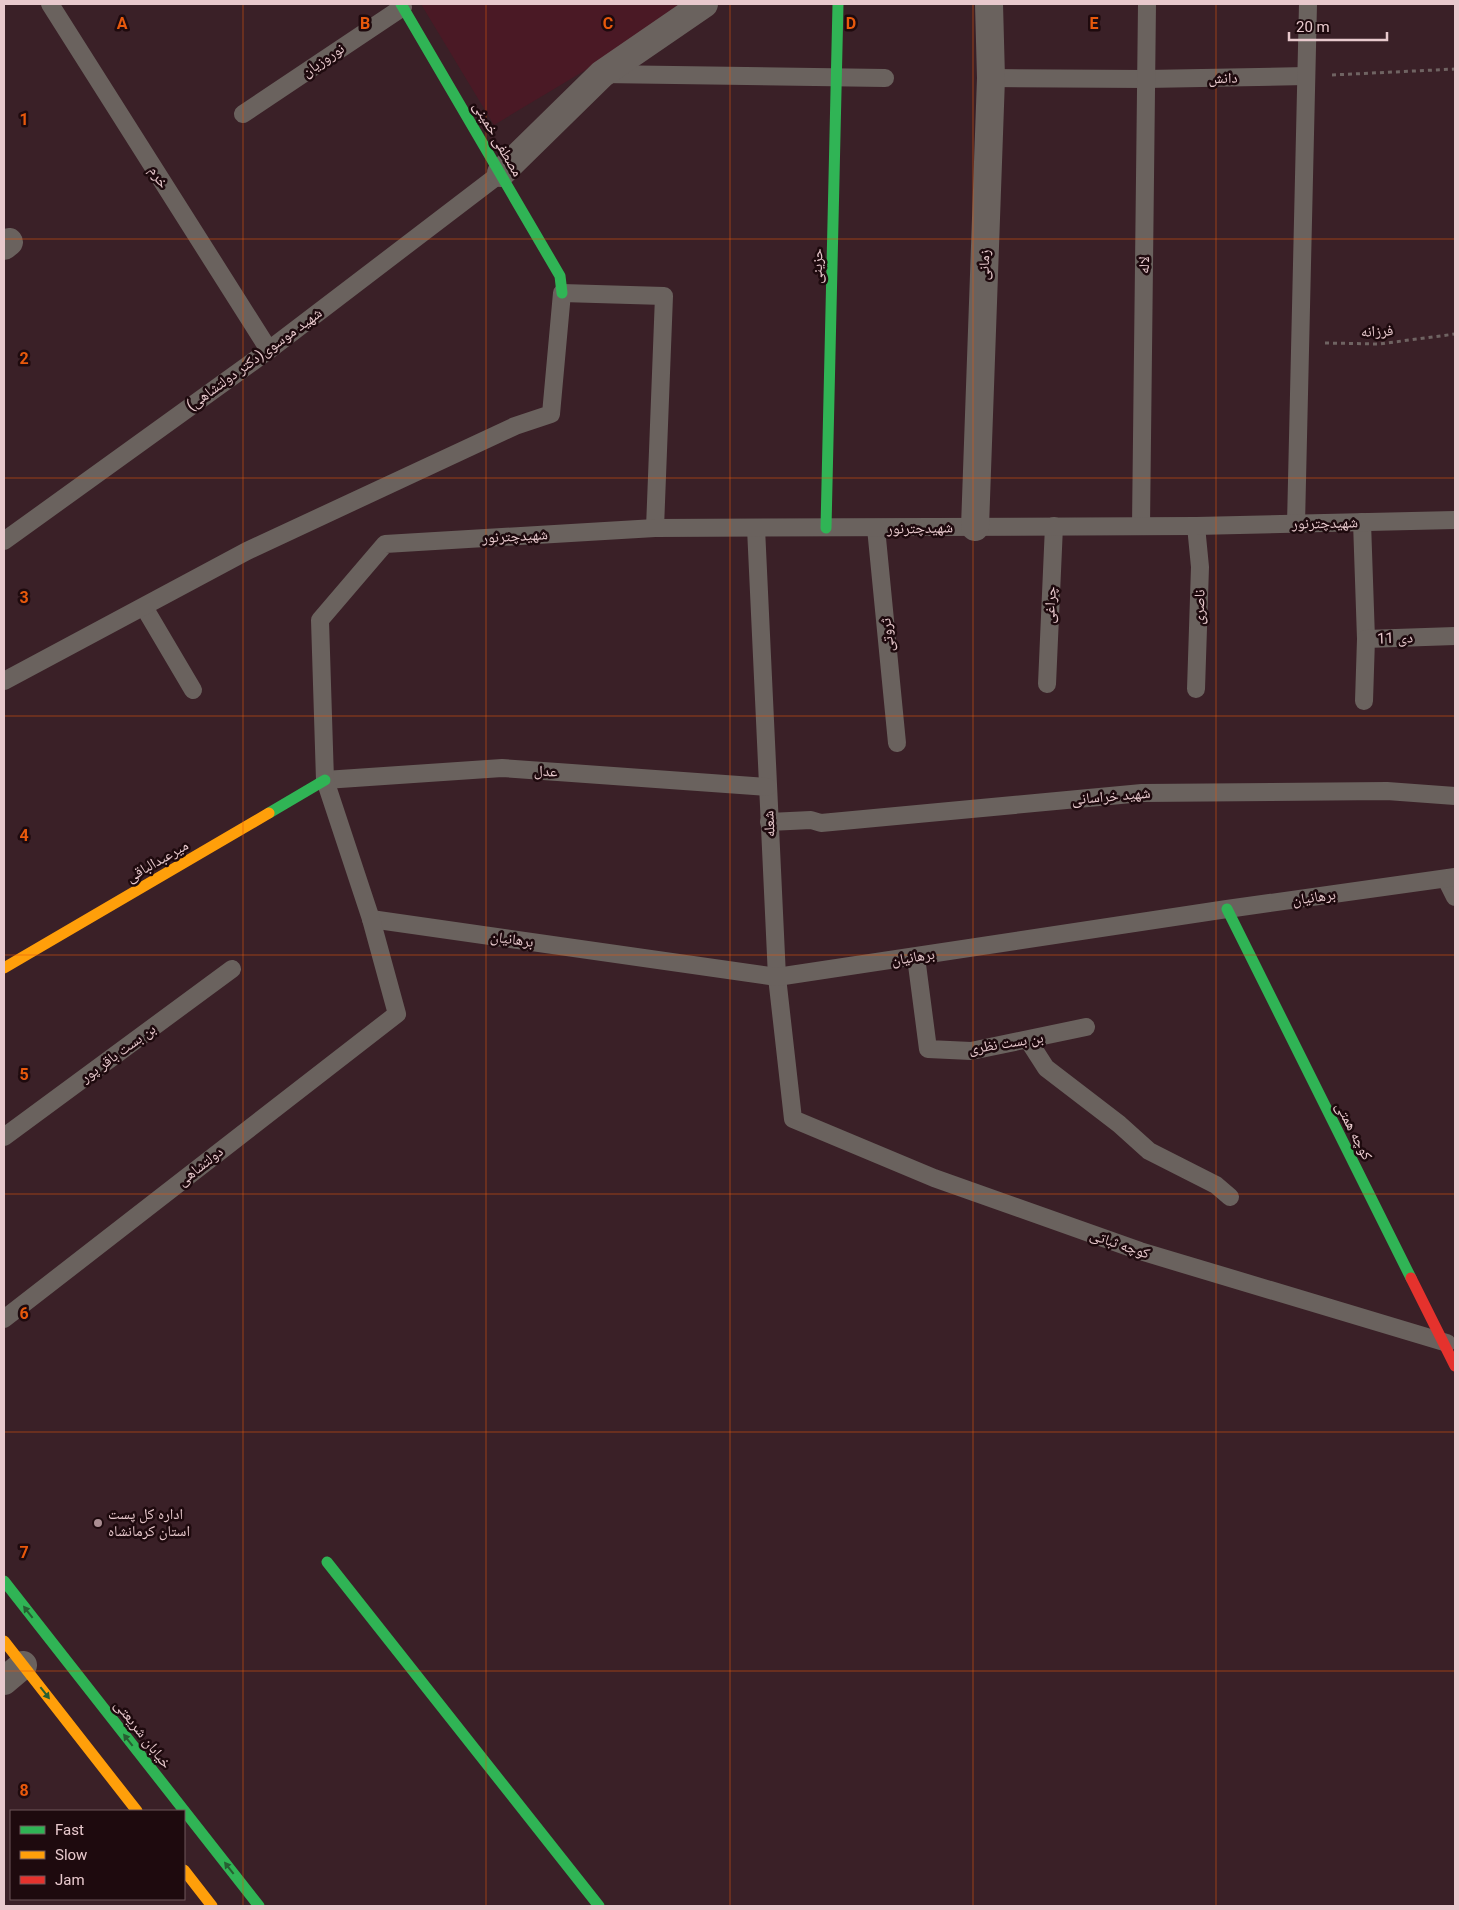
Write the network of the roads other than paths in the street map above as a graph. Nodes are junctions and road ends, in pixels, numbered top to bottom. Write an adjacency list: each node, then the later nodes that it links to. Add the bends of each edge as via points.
1 (50, 4): 17 (lane, خرم)
2 (704, 4): 8 (street)
3 (838, 4): 10 (street, حزینی)
4 (989, 4): 12 (street, زمانی)
5 (1147, 4): 13 (lane, لاله)
6 (1308, 4): 9 (lane)
7 (402, 5): 14 (lane, نوروزیان); 15 (street, مصطفی خمینی)
8 (602, 74): 10 (lane); 15 (street)
9 (1306, 76): 13 (lane, دانش); 20 (lane)
10 (836, 77): 11 (lane); 27 (street, حزینی)
11 (885, 78)
12 (991, 78): 13 (lane, دانش); 24 (street, زمانی)
13 (1146, 79): 22 (lane, لاله)
14 (242, 114)
15 (500, 173): 16 (street, مصطفی خمینی, via 560,276); 17 (lane, شهید موسوی(دکتر دولتشاهی))
16 (562, 293): 25 (lane, via 664,296); 30 (lane, via 551,414 515,426 246,551)
17 (269, 350): 29 (lane, شهید موسوی(دکتر دولتشاهی))
18 (1455, 520): 19 (lane, شهیدچترنور)
19 (1362, 522): 20 (lane, شهیدچترنور); 32 (lane)
20 (1296, 524): 23 (lane, شهیدچترنور)
21 (1054, 526): 22 (lane, شهیدچترنور); 24 (lane, شهیدچترنور); 34 (lane, چراغی)
22 (1141, 526): 23 (lane, شهیدچترنور)
23 (1196, 526): 35 (lane, ناصری, via 1200,567)
24 (975, 527): 28 (lane, شهیدچترنور)
25 (655, 528): 26 (lane, شهیدچترنور); 39 (lane, شهیدچترنور, via 384,544 320,620)
26 (756, 528): 27 (lane, شهیدچترنور); 40 (lane, شعله)
27 (826, 528): 28 (lane, شهیدچترنور)
28 (876, 528): 38 (lane, ثروتی)
29 (4, 541)
30 (144, 607): 33 (lane); 36 (lane)
31 (1455, 636): 32 (lane, 11 دی)
32 (1366, 639): 37 (lane, 11 دی)
33 (4, 681)
34 (1046, 684)
35 (1196, 688)
36 (193, 690)
37 (1364, 701)
38 (897, 743)
39 (326, 780): 40 (lane, عدل, via 502,768); 46 (lane); 48 (street, میرعبدالباقی)
40 (767, 787): 42 (lane, شعله)
41 (1455, 796): 42 (lane, شهید خراسانی, via 1387,790 1142,793 821,823 811,820)
42 (769, 822): 50 (lane, شعله)
43 (1451, 878): 44 (lane); 45 (lane, برهانیان)
44 (1455, 897)
45 (1227, 909): 47 (lane, برهانیان); 57 (street, کوچه همتی)
46 (371, 919): 50 (lane, برهانیان); 56 (lane, دولتشاهی, via 397,1014)
47 (916, 957): 50 (lane, برهانیان); 52 (lane, بن بست نظری, via 928,1050 971,1051)
48 (4, 968)
49 (232, 968): 54 (lane, بن بست باقر پور)
50 (778, 977): 53 (lane, شعله)
51 (1086, 1027): 52 (lane, بن بست نظری)
52 (1028, 1040): 55 (lane, via 1046,1068 1149,1151 1216,1185)
53 (793, 1119): 57 (lane, کوچه ثباتی, via 934,1178 1140,1251)
54 (4, 1137)
55 (1230, 1197)
56 (4, 1319)
57 (1449, 1344): 58 (street, کوچه همتی)
58 (1455, 1366)
59 (327, 1562): 69 (street)
60 (4, 1581): 64 (street, خیابان شریعتی, one-way to 60)
61 (4, 1641): 62 (street)
62 (13, 1673): 63 (street, one-way to 63)
63 (136, 1810)
64 (184, 1810)
65 (185, 1812): 68 (street, خیابان شریعتی, one-way to 65)
66 (185, 1871): 67 (street)
67 (212, 1906)
68 (259, 1906)
69 (600, 1906)

